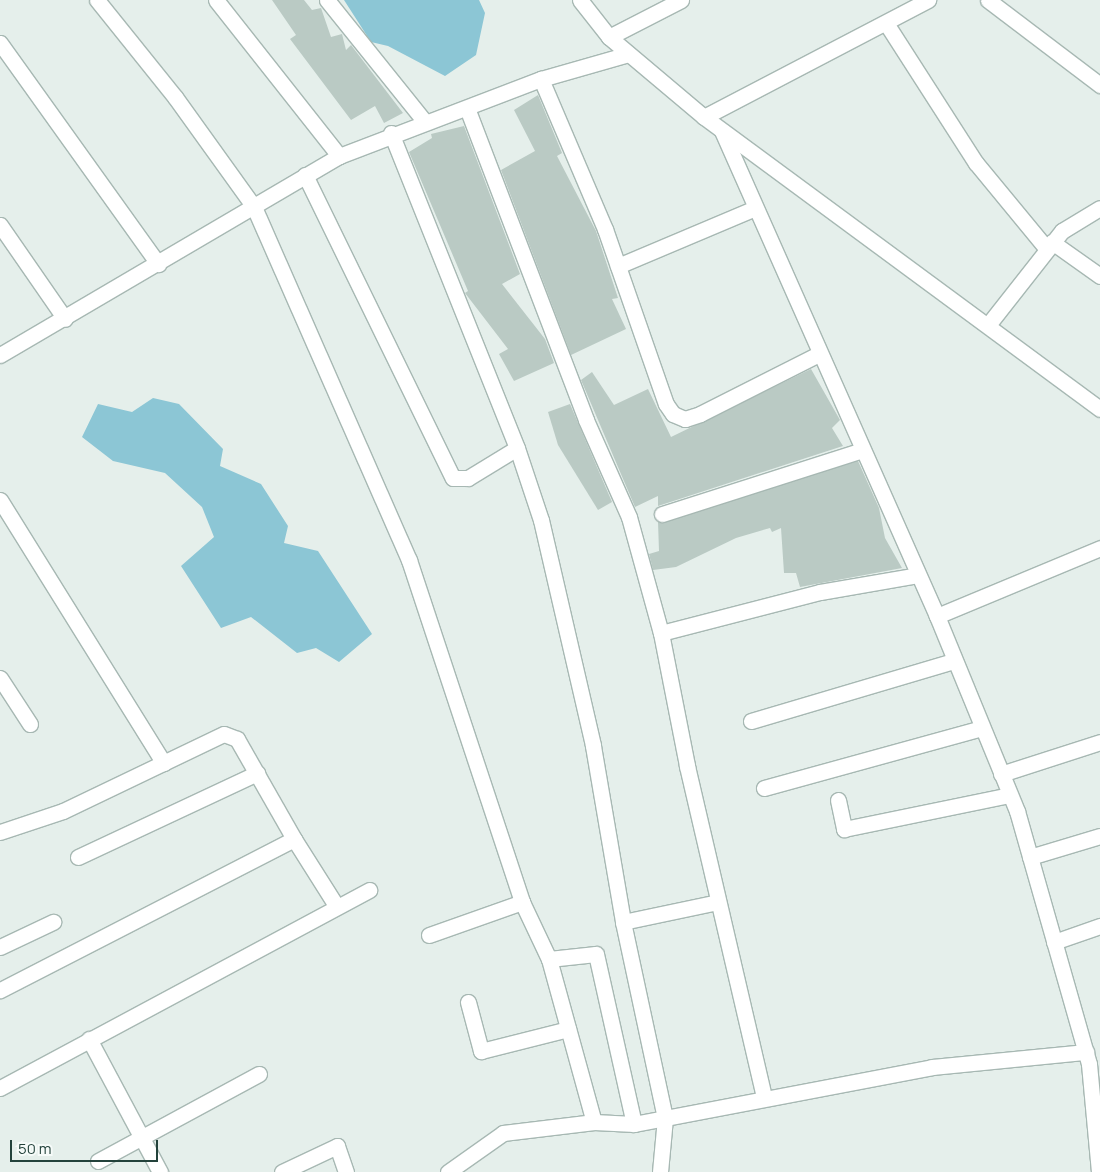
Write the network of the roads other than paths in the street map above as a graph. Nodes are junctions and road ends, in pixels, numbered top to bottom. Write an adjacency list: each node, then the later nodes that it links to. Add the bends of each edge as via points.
1 (97, 0): 21 (street, via 175,97)
2 (216, 0): 19 (street)
3 (327, 0): 16 (street)
4 (580, 0): 9 (street)
5 (682, 0): 9 (street)
6 (928, 0): 8 (street)
7 (988, 0): 13 (street)
8 (886, 23): 15 (street); 25 (street, via 976,163)
9 (609, 36): 11 (street)
10 (0, 43): 26 (street)
11 (628, 54): 12 (street); 15 (street)
12 (542, 79): 14 (street); 27 (street)
13 (1100, 85)
14 (467, 108): 16 (street); 41 (street, via 586,420 629,517)
15 (704, 117): 17 (street)
16 (425, 122): 18 (street)
17 (722, 131): 23 (street); 30 (street)
18 (391, 133): 19 (street); 34 (street)
19 (339, 156): 20 (street)
20 (305, 175): 21 (street); 34 (street, via 453,478 468,478)
21 (254, 207): 26 (street); 60 (street, via 410,560)
22 (1100, 208): 25 (street, via 1078,218)
23 (754, 210): 27 (street); 31 (street)
24 (0, 225): 29 (street)
25 (1049, 245): 28 (street); 30 (street)
26 (158, 264): 29 (street)
27 (618, 266): 31 (street, via 666,404 673,414 685,419 700,414)
28 (1100, 276)
29 (65, 319): 32 (street)
30 (988, 325): 33 (street)
31 (819, 354): 35 (street)
32 (0, 355)
33 (1100, 409)
34 (517, 448): 64 (street, via 541,520 593,746)
35 (862, 450): 37 (street); 39 (street)
36 (0, 500): 48 (street)
37 (662, 514)
38 (1100, 548): 40 (street)
39 (918, 575): 40 (street); 41 (street, via 820,592)
40 (937, 616): 42 (street)
41 (661, 633): 61 (street)
42 (954, 661): 44 (street); 46 (street)
43 (0, 678): 45 (street)
44 (751, 721)
45 (30, 724)
46 (982, 728): 50 (street); 51 (street)
47 (1100, 742): 50 (street)
48 (164, 763): 49 (street, via 218,735 231,734); 54 (street, via 63,811)
49 (257, 773): 56 (street); 57 (street)
50 (1001, 774): 52 (street)
51 (764, 788)
52 (1010, 795): 53 (street, via 844,829); 58 (street)
53 (838, 800)
54 (0, 832)
55 (1100, 836): 58 (street)
56 (294, 839): 62 (street); 70 (street)
57 (78, 857)
58 (1030, 857): 67 (street)
59 (369, 890): 62 (street)
60 (522, 902): 66 (street); 69 (street)
61 (718, 902): 64 (street); 77 (street)
62 (336, 907): 73 (street)
63 (53, 922): 68 (street)
64 (623, 922): 78 (street)
65 (1100, 926): 67 (street)
66 (429, 935)
67 (1054, 942): 74 (street)
68 (0, 947)
69 (549, 959): 72 (street); 80 (street, via 596,954)
70 (0, 990)
71 (468, 1002): 72 (street, via 480,1051)
72 (568, 1029): 79 (street)
73 (89, 1039): 76 (street); 81 (street)
74 (1092, 1059): 77 (street, via 932,1067); 88 (street)
75 (258, 1074): 81 (street)
76 (0, 1088)
77 (764, 1096): 78 (street)
78 (665, 1118): 80 (street); 87 (street)
79 (594, 1122): 80 (street); 86 (street, via 503,1133)
80 (634, 1124)
81 (142, 1136): 82 (street); 83 (street)
82 (98, 1161)
83 (160, 1172)
84 (282, 1172): 85 (street, via 337,1146)
85 (346, 1172)
86 (448, 1172)
87 (660, 1172)
88 (1099, 1172)

